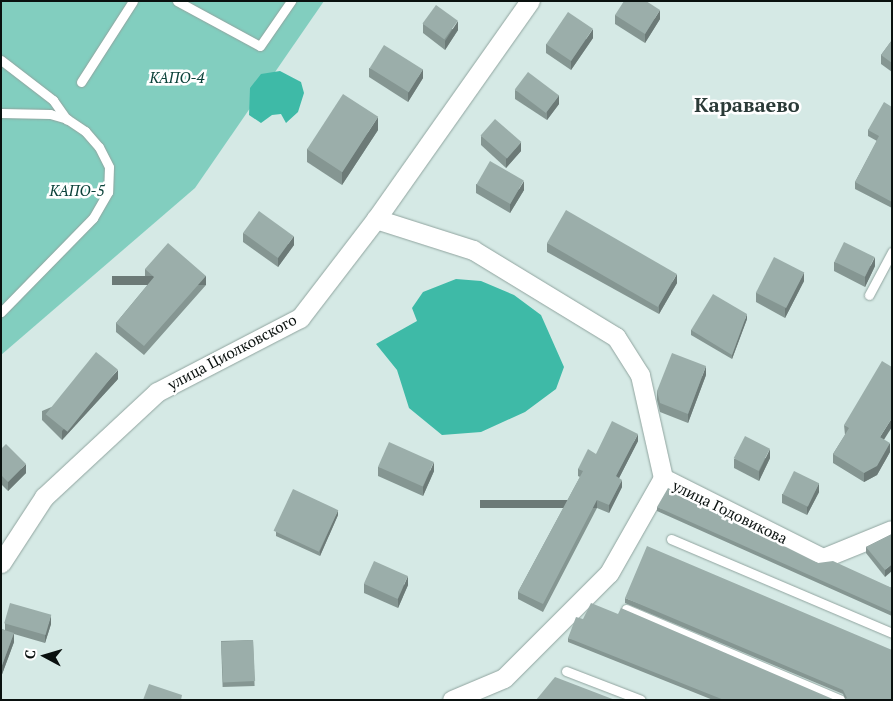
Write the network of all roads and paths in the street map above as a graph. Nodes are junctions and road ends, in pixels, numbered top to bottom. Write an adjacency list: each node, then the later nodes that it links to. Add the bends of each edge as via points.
1 (133, 1): 6 (lane)
2 (177, 1): 3 (lane, via 260,46)
3 (291, 1)
4 (530, 1): 9 (street, улица Циолковского)
5 (1, 60): 8 (lane, via 53,100)
6 (81, 82)
7 (1, 113): 8 (lane, via 50,114)
8 (67, 120): 12 (lane, via 85,131 99,147 108,166 108,192 93,218)
9 (376, 219): 13 (street, via 473,250 616,337 640,375); 16 (street, улица Циолковского, via 300,318 157,392 44,497)
10 (892, 252): 11 (lane)
11 (869, 295)
12 (1, 312)
13 (663, 478): 14 (street, улица Годовикова, via 823,558); 20 (street, улица Годовикова, via 609,573 504,678)
14 (892, 530)
15 (671, 539): 18 (lane)
16 (1, 562)
17 (626, 609): 22 (lane)
18 (892, 633)
19 (566, 671): 21 (lane)
20 (452, 700)
21 (640, 700)
22 (841, 700)

